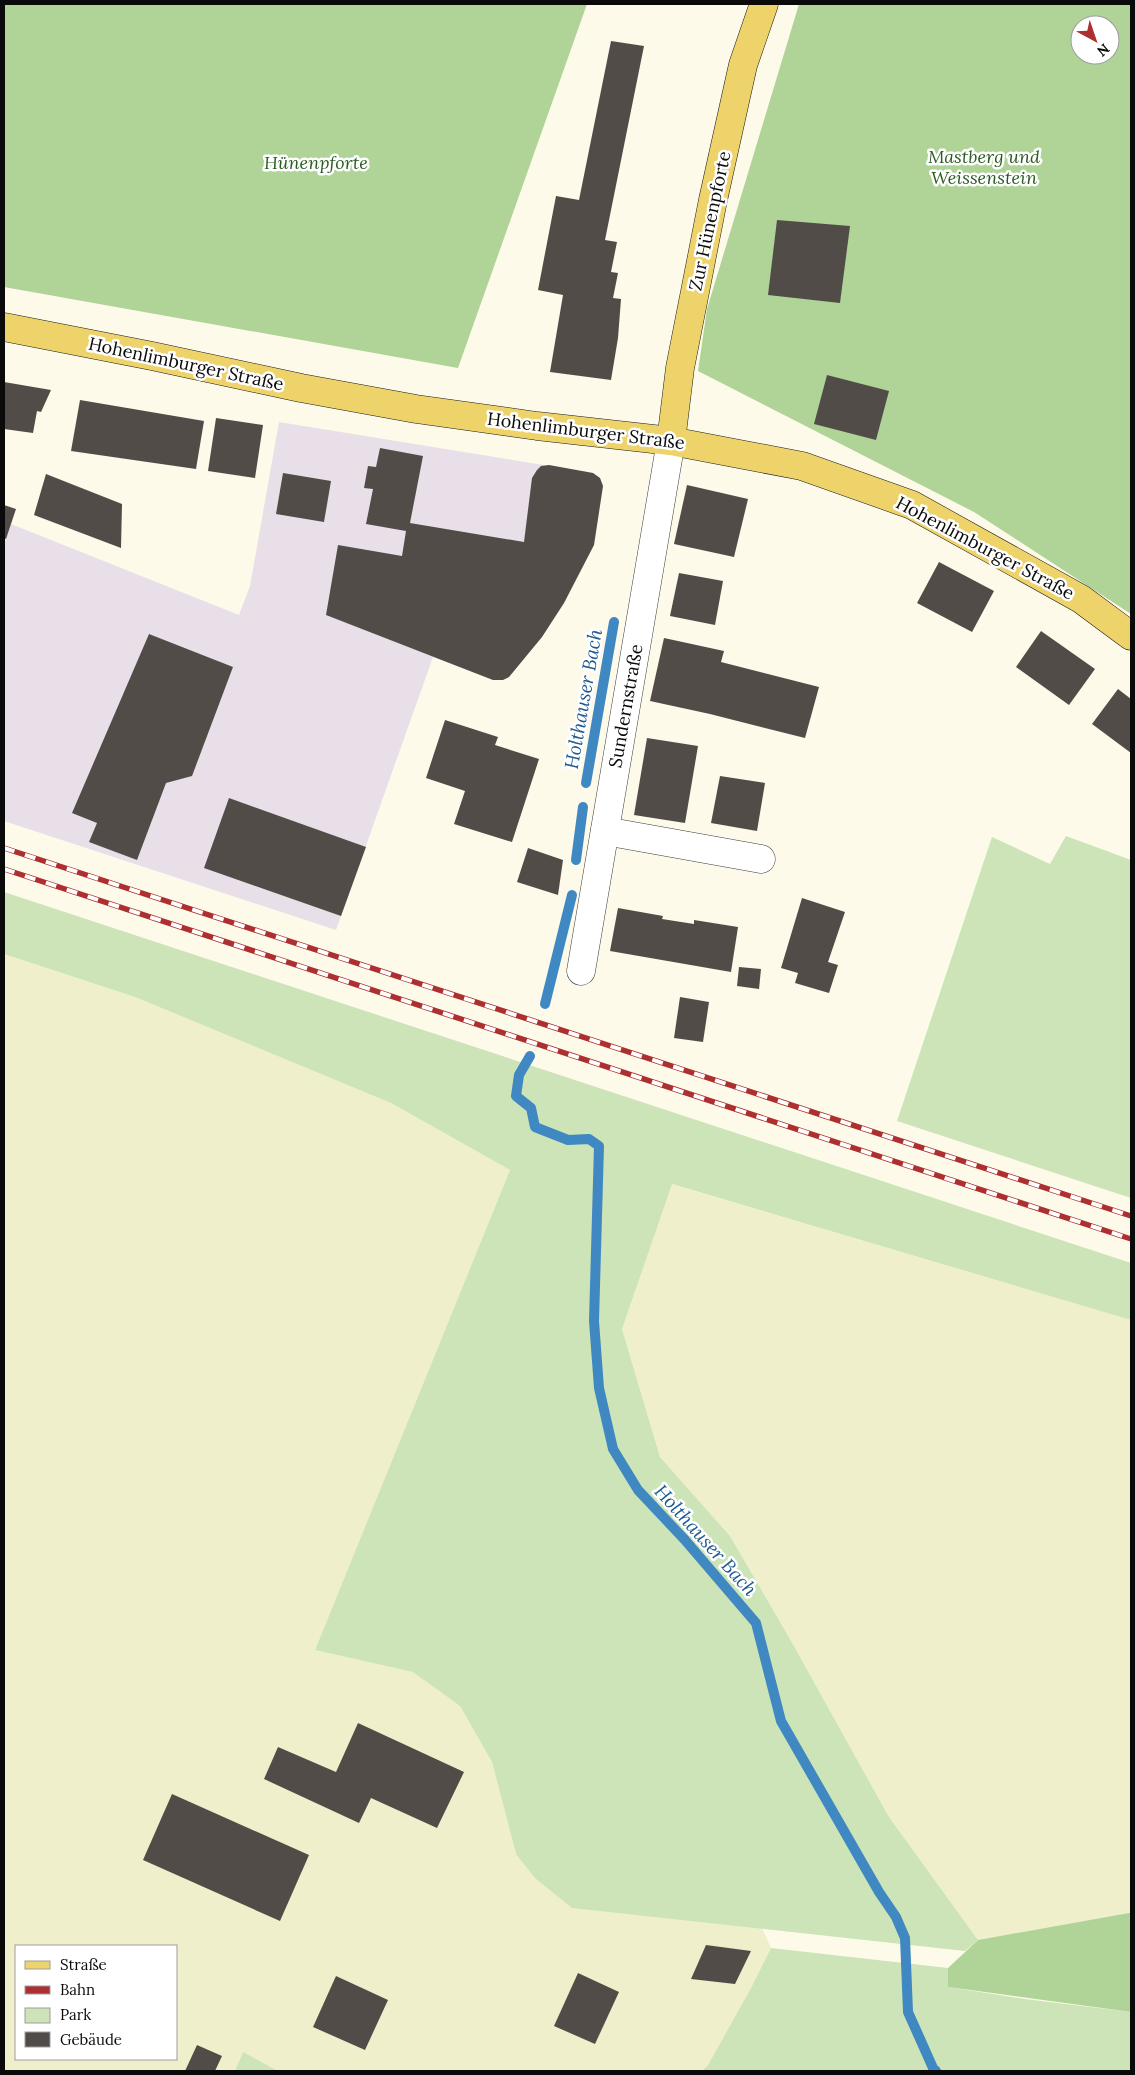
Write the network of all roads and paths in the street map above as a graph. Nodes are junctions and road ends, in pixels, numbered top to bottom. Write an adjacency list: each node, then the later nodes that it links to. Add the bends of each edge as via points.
1 (764, 4): 3 (main road, Zur Hünenpforte, via 743,65 714,200 680,368)
2 (4, 327): 3 (main road, Hohenlimburger Straße, via 416,409)
3 (671, 441): 4 (main road, Hohenlimburger Straße, via 802,466 912,505 1082,599); 5 (street, Sundernstraße)
4 (1131, 636)
5 (605, 831): 6 (street); 7 (street, Sundernstraße)
6 (761, 859)
7 (581, 971)

